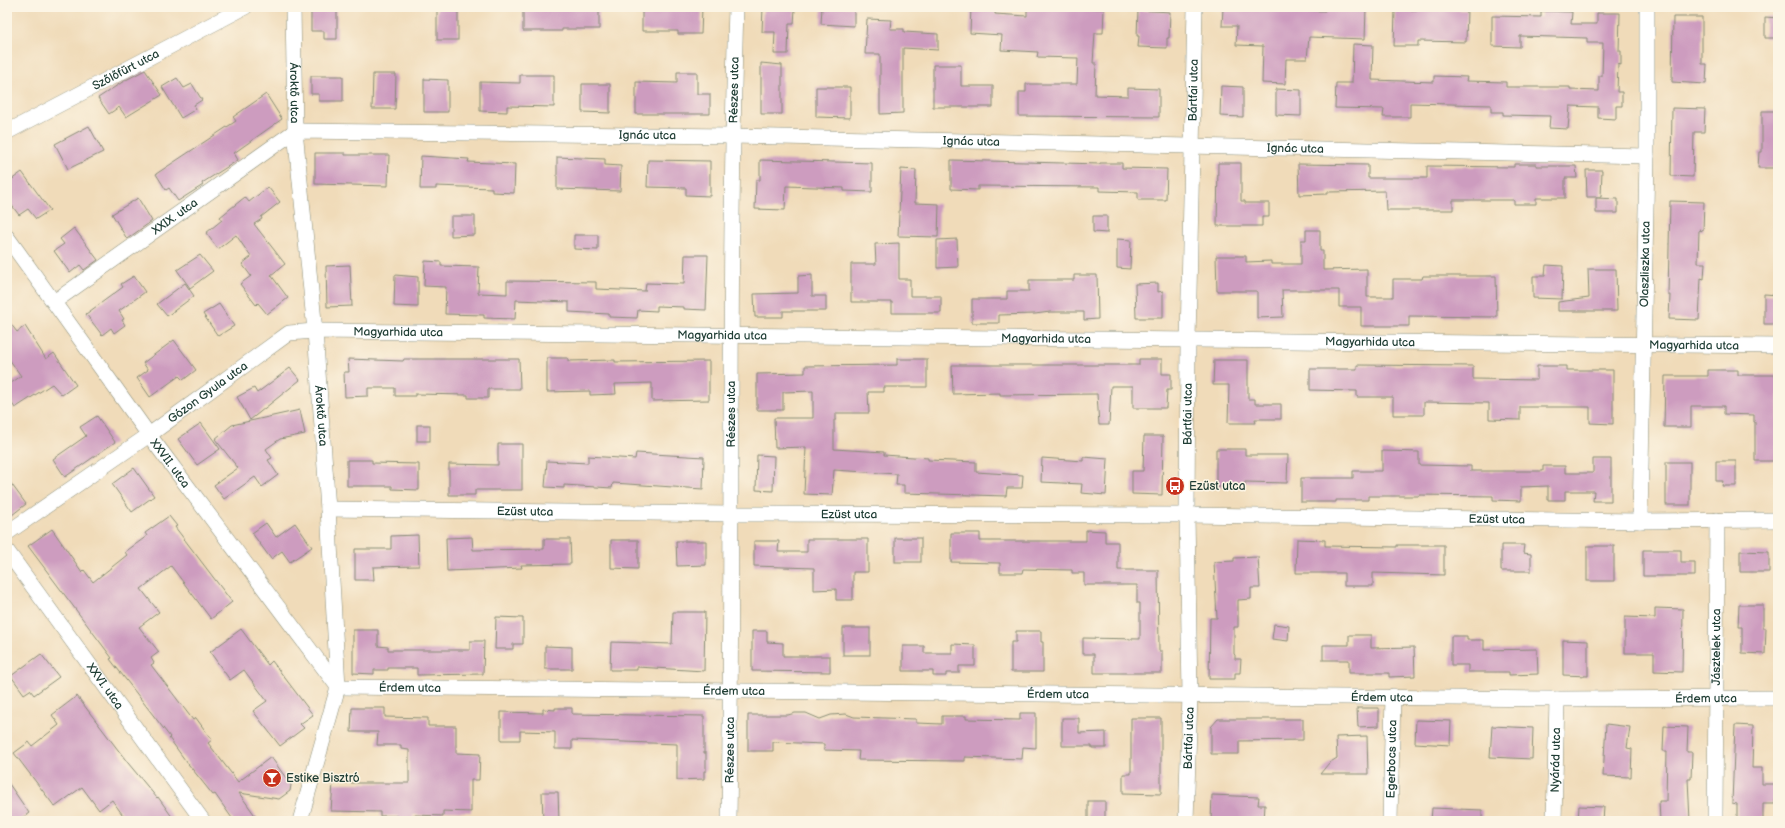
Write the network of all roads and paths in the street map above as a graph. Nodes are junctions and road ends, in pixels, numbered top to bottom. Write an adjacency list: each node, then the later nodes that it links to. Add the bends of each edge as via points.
1 (245, 7): 7 (street, Szőlőfürt utca)
2 (293, 7): 6 (street, Ároktő utca)
3 (736, 7): 8 (street, Részes utca)
4 (1194, 7): 9 (street, Bártfai utca)
5 (1647, 7): 10 (street, Olaszliszka utca)
6 (295, 131): 8 (street, Ignác utca); 12 (street, XXIX. utca); 13 (street, Ároktő utca)
7 (7, 132)
8 (732, 136): 9 (street, Ignác utca); 14 (street, Részes utca)
9 (1192, 146): 10 (street, Ignác utca); 15 (street, Bártfai utca)
10 (1647, 156): 16 (street, Olaszliszka utca)
11 (7, 237): 12 (street, XXVII. utca)
12 (54, 302): 18 (street, XXVII. utca)
13 (315, 331): 14 (street, Magyarhida utca); 18 (street, Gózon Gyula utca, via 289,333); 19 (street, Ároktő utca)
14 (731, 336): 15 (street, Magyarhida utca); 20 (street, Részes utca)
15 (1188, 341): 16 (street, Magyarhida utca); 21 (street, Bártfai utca)
16 (1644, 344): 17 (street, Magyarhida utca); 22 (street, Olaszliszka utca)
17 (1778, 346)
18 (149, 435): 25 (street, Gózon Gyula utca); 27 (street, XXVII. utca)
19 (328, 509): 20 (street, Ezüst utca); 27 (street, Ároktő utca)
20 (732, 514): 21 (street, Ezüst utca); 28 (street, Részes utca)
21 (1187, 515): 22 (street, Ezüst utca); 29 (street, Bártfai utca)
22 (1640, 520): 23 (street, Ezüst utca)
23 (1717, 520): 24 (street, Ezüst utca); 33 (street, Jásztelek utca)
24 (1778, 520)
25 (7, 533)
26 (7, 551): 34 (street, XXVI. utca)
27 (338, 687): 28 (street, Érdem utca); 35 (street, Ároktő utca)
28 (731, 692): 29 (street, Érdem utca); 36 (street, Részes utca)
29 (1190, 695): 30 (street, Érdem utca); 37 (street, Bártfai utca)
30 (1393, 696): 32 (street, Érdem utca); 38 (street, Egerbocs utca)
31 (1778, 698): 33 (street, Érdem utca)
32 (1557, 699): 33 (street, Érdem utca); 39 (street, Nyárád utca)
33 (1716, 699): 40 (street, Jásztelek utca)
34 (203, 821)
35 (300, 821)
36 (729, 821)
37 (1186, 821)
38 (1390, 821)
39 (1554, 821)
40 (1715, 821)

